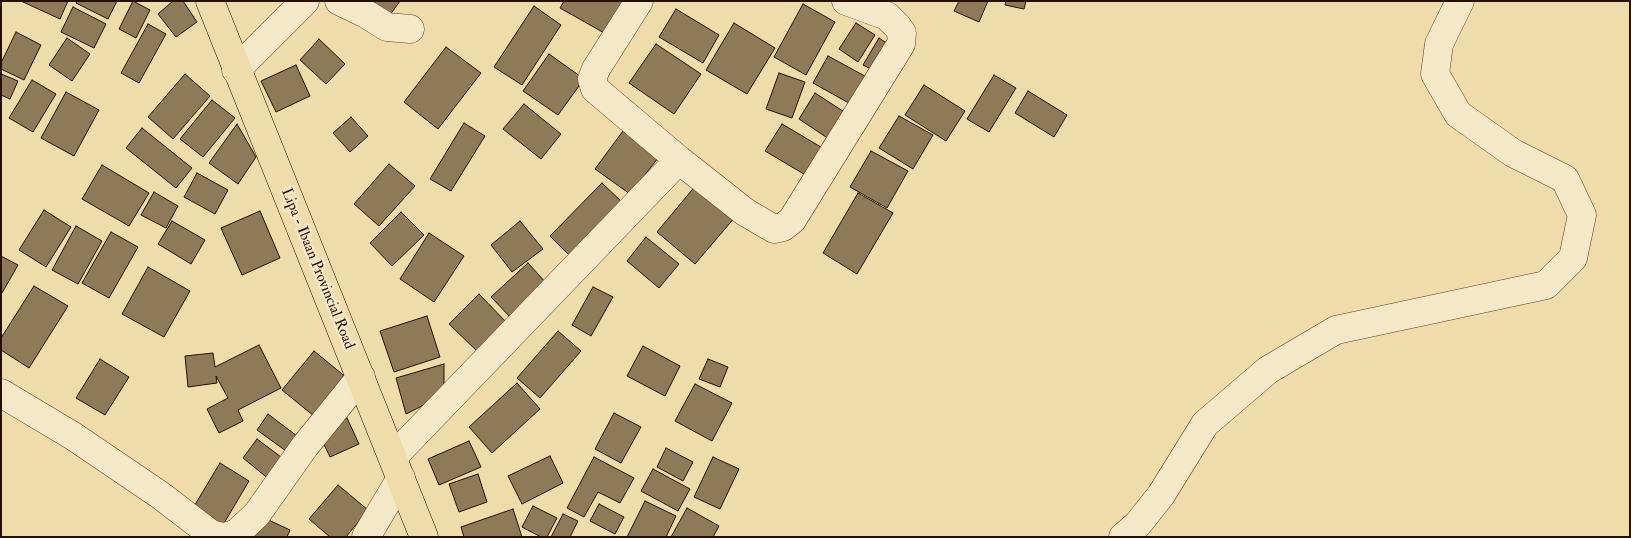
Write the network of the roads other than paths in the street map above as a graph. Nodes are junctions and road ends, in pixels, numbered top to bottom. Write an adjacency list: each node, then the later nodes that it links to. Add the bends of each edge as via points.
1 (210, 1): 9 (main road, Lipa - Ibaan Provincial Road)
2 (306, 1): 9 (street)
3 (339, 1): 8 (street, via 387,27)
4 (639, 1): 10 (street, via 592,79 595,89)
5 (846, 1): 7 (street)
6 (1460, 1): 18 (street, via 1439,44 1435,74 1458,114 1514,154 1565,178 1582,215 1573,258 1546,285 1336,330 1268,370 1205,424 1161,495)
7 (892, 9): 10 (street, via 902,33 901,44 792,220 783,227 774,230 764,225)
8 (410, 30)
9 (236, 70): 11 (main road, Lipa - Ibaan Provincial Road)
10 (679, 160): 13 (street)
11 (362, 377): 13 (main road, Lipa - Ibaan Provincial Road); 15 (street, via 305,446 257,514 237,533)
12 (1, 393): 14 (street, via 73,436 160,496)
13 (397, 468): 16 (street); 17 (main road, Lipa - Ibaan Provincial Road)
14 (188, 529): 15 (street)
15 (223, 537)
16 (366, 537)
17 (424, 537)
18 (1123, 537)

